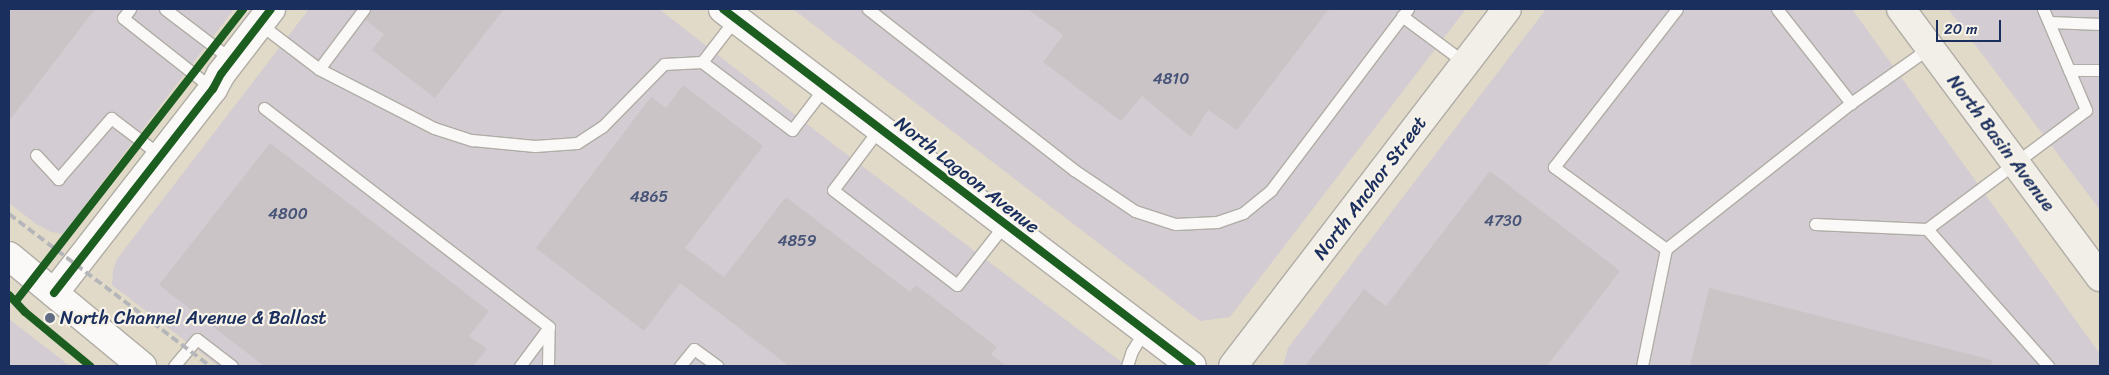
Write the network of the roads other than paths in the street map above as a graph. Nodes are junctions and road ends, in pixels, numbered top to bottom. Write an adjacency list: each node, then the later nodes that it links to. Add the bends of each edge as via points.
1 (130, 9): 23 (lane, via 123,18)
2 (165, 9): 16 (lane)
3 (364, 9): 19 (lane)
4 (868, 9): 10 (lane, via 1074,170 1134,211 1174,224 1216,222 1242,213 1271,190)
5 (1507, 9): 18 (main road, North Anchor Street)
6 (1677, 9): 33 (lane, via 1554,167)
7 (1777, 9): 24 (lane)
8 (1901, 9): 15 (main road, North Basin Avenue)
9 (2043, 9): 13 (lane)
10 (1405, 12): 18 (lane)
11 (730, 14): 17 (lane); 22 (street, North Lagoon Avenue)
12 (265, 16): 16 (street); 19 (lane)
13 (2049, 22): 14 (lane); 20 (lane)
14 (2100, 24)
15 (1930, 47): 24 (lane); 29 (main road, North Basin Avenue)
16 (232, 60): 23 (street)
17 (702, 62): 19 (lane, via 664,64 602,127 577,143 535,146 472,140 434,128); 22 (lane, via 792,130)
18 (1465, 64): 48 (main road, North Anchor Street)
19 (319, 69)
20 (2069, 70): 21 (lane); 29 (lane, via 2086,110)
21 (2100, 70)
22 (825, 87): 26 (street, North Lagoon Avenue)
23 (213, 88): 27 (street)
24 (1852, 103): 33 (lane)
25 (264, 108): 37 (lane)
26 (880, 128): 30 (street, North Lagoon Avenue); 30 (lane, via 833,190 956,285)
27 (160, 154): 28 (lane, via 111,118 58,179); 36 (street)
28 (36, 155)
29 (2015, 161): 32 (lane); 35 (main road, North Basin Avenue)
30 (1005, 224): 38 (street, North Lagoon Avenue)
31 (1815, 224): 32 (lane)
32 (1927, 229): 50 (lane)
33 (1666, 249): 49 (lane)
34 (9, 256): 36 (street)
35 (2100, 277)
36 (54, 293): 39 (street)
37 (549, 328): 42 (lane); 43 (lane)
38 (1144, 331): 46 (lane); 47 (street, North Lagoon Avenue)
39 (142, 366)
40 (174, 366): 41 (lane, via 196,339)
41 (232, 366)
42 (520, 366)
43 (548, 366)
44 (680, 366): 45 (lane, via 694,349)
45 (716, 366)
46 (1127, 366)
47 (1192, 366)
48 (1233, 366)
49 (1642, 366)
50 (2048, 366)

